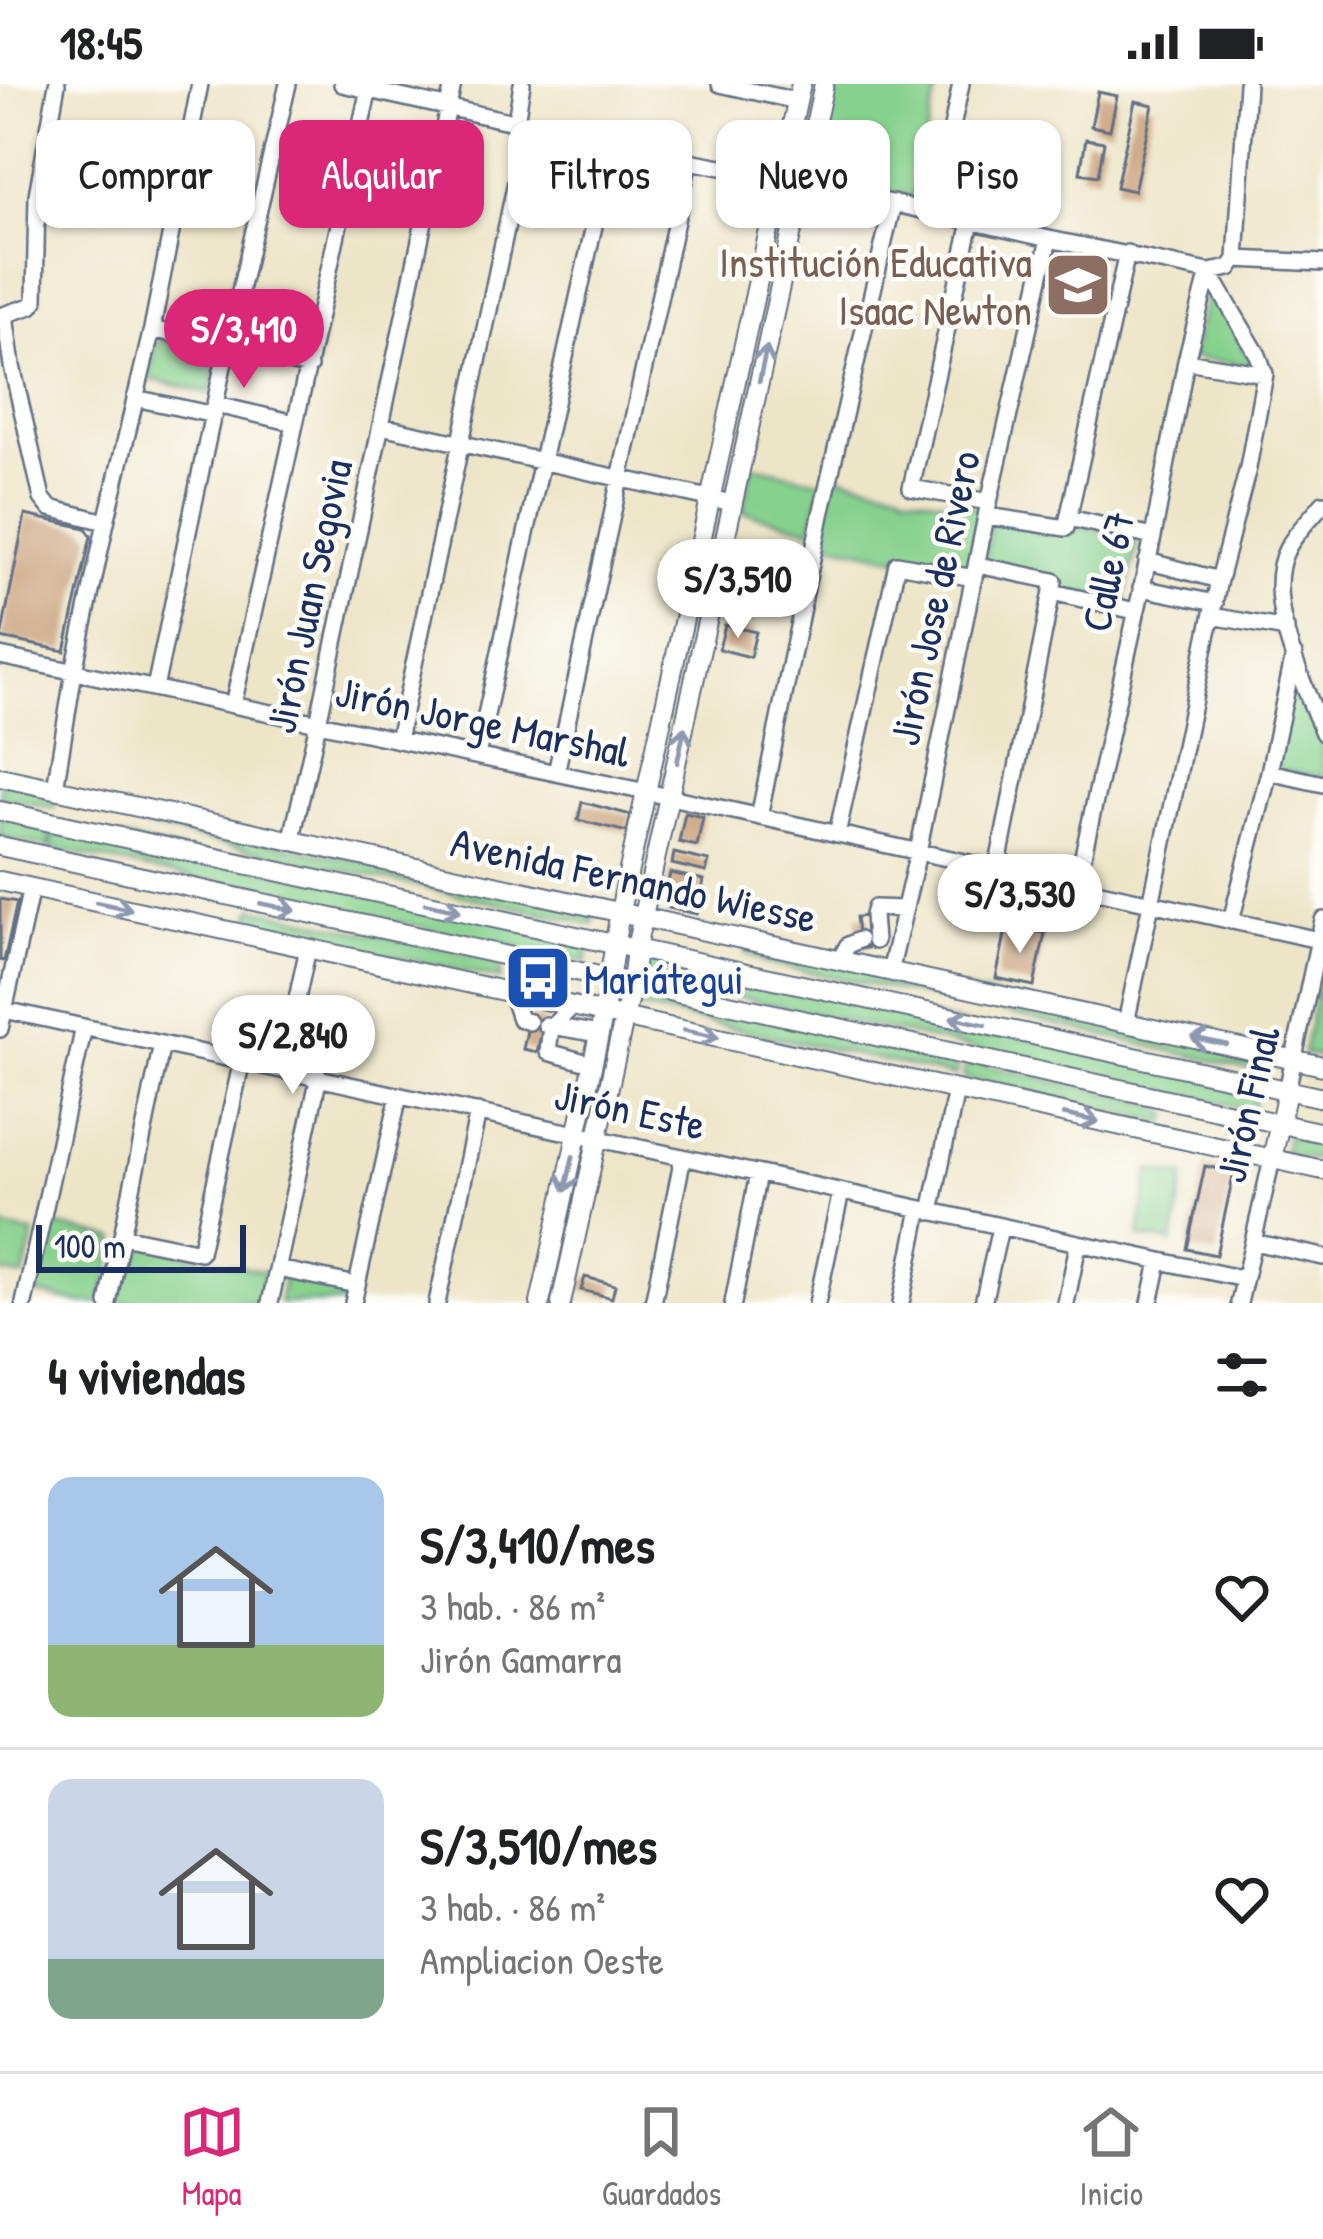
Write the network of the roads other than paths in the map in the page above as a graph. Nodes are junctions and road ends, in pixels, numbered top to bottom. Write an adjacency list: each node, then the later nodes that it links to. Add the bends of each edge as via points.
1 (57, 84): 33 (street, via 37,195 35,301)
2 (200, 84): 34 (street)
3 (288, 84): 35 (street)
4 (343, 84): 11 (street)
5 (453, 84): 13 (street, Jirón Juan Segovia)
6 (522, 84): 14 (street)
7 (720, 84): 12 (street)
8 (824, 84): 15 (main road)
9 (961, 84): 16 (street)
10 (1247, 84): 30 (street)
11 (370, 87): 13 (street); 37 (street)
12 (799, 92)
13 (448, 107): 17 (street); 42 (street, Jirón Juan Segovia)
14 (522, 120)
15 (816, 120)
16 (954, 120)
17 (508, 121)
18 (508, 197): 43 (street)
19 (890, 202): 20 (street)
20 (893, 203): 21 (street); 78 (street)
21 (914, 209)
22 (593, 228): 44 (street)
23 (674, 228): 45 (street)
24 (770, 228): 46 (main road)
25 (792, 228): 47 (main road, one-way to 25)
26 (970, 228): 49 (street, via 911,488)
27 (999, 228): 28 (street)
28 (1049, 239): 29 (street); 49 (street, Jirón Jose de Rivero)
29 (1127, 253): 32 (street); 51 (street)
30 (1236, 259): 31 (street); 32 (street)
31 (1323, 263)
32 (1209, 272): 36 (street, Calle 67); 38 (street)
33 (2, 316): 50 (street, via 42,498 50,508)
34 (152, 329): 35 (street); 39 (street)
35 (227, 347): 37 (street); 40 (street)
36 (1186, 361): 38 (street); 52 (street, Calle 67)
37 (309, 367): 41 (street)
38 (1264, 374): 55 (street)
39 (135, 398): 40 (street); 50 (street)
40 (215, 410): 41 (street); 64 (street)
41 (295, 423): 65 (street)
42 (381, 426): 43 (street); 66 (street, Jirón Juan Segovia)
43 (461, 444): 44 (street); 68 (street)
44 (542, 461): 45 (street); 69 (street)
45 (620, 479): 46 (street); 71 (street)
46 (711, 499): 47 (street); 75 (main road)
47 (732, 503): 76 (main road, one-way to 47)
48 (1323, 503): 60 (street, via 1286,551 1279,595)
49 (988, 509): 51 (street); 54 (street, Jirón Jose de Rivero)
50 (106, 522): 63 (street)
51 (1067, 523): 52 (street)
52 (1153, 537): 53 (street, Calle 67)
53 (1147, 561): 55 (street); 57 (street, Calle 67)
54 (976, 572): 56 (street); 79 (street, via 897,563); 82 (street, Jirón Jose de Rivero)
55 (1220, 580): 58 (street)
56 (1053, 587): 59 (street); 83 (street)
57 (1141, 587): 58 (street); 59 (street, Calle 67)
58 (1214, 609): 60 (street); 87 (street)
59 (1136, 611): 85 (street, Calle 67)
60 (1286, 629): 61 (street)
61 (1294, 655): 67 (street); 70 (street)
62 (0, 656): 63 (street, Jirón Jorge Marshal)
63 (74, 671): 64 (street, Jirón Jorge Marshal); 74 (street)
64 (155, 688): 65 (street, Jirón Jorge Marshal)
65 (233, 705): 66 (street, Jirón Jorge Marshal)
66 (318, 723): 68 (street, Jirón Jorge Marshal); 80 (street, Jirón Juan Segovia)
67 (1323, 734)
68 (398, 740): 69 (street, Jirón Jorge Marshal)
69 (477, 756): 71 (street, Jirón Jorge Marshal)
70 (1269, 772): 73 (street); 92 (street)
71 (556, 773): 75 (street, Jirón Jorge Marshal)
72 (0, 777): 74 (main road, Avenida Fernando Wiesse)
73 (1323, 784)
74 (55, 788): 80 (main road, Avenida Fernando Wiesse)
75 (647, 793): 76 (street, Jirón Jorge Marshal); 89 (main road)
76 (670, 797): 78 (street, Jirón Jorge Marshal); 90 (main road)
77 (0, 811): 95 (main road, Avenida Fernando Wiesse, one-way to 95)
78 (759, 817): 79 (street, Jirón Jorge Marshal)
79 (838, 834): 82 (street, Jirón Jorge Marshal)
80 (290, 842): 89 (main road, Avenida Fernando Wiesse)
81 (0, 846): 100 (main road, one-way to 100)
82 (918, 852): 83 (street, Jirón Jorge Marshal); 88 (street, Jirón Jose de Rivero)
83 (997, 869): 85 (street, Jirón Jorge Marshal)
84 (0, 881): 86 (main road)
85 (1076, 887): 87 (street, Jirón Jorge Marshal)
86 (31, 888): 96 (main road, one-way to 96); 104 (street)
87 (1152, 904): 92 (street, Jirón Jorge Marshal); 107 (street)
88 (904, 909): 93 (street, via 875,908); 99 (street, Jirón Jose de Rivero)
89 (620, 911): 90 (main road, Avenida Fernando Wiesse); 95 (main road)
90 (643, 917): 97 (main road); 98 (main road, Avenida Fernando Wiesse)
91 (1323, 920): 94 (street, Jirón Final)
92 (1231, 921): 94 (street, Jirón Jorge Marshal)
93 (869, 940): 98 (street, via 848,945); 99 (street)
94 (1321, 941): 113 (street, Jirón Final)
95 (613, 944): 97 (main road, Avenida Fernando Wiesse); 100 (main road)
96 (308, 948): 102 (main road); 117 (street)
97 (636, 948): 101 (main road); 120 (main road, Avenida Fernando Wiesse, one-way to 97)
98 (839, 961): 99 (main road, Avenida Fernando Wiesse)
99 (891, 963): 107 (main road, Avenida Fernando Wiesse)
100 (610, 977): 101 (main road); 105 (main road)
101 (632, 983): 106 (main road); 124 (main road)
102 (512, 992): 103 (main road); 108 (street, via 520,1019)
103 (574, 1005): 105 (main road); 108 (street)
104 (2, 1009): 109 (street, Jirón Este); 110 (street)
105 (604, 1012): 106 (main road); 111 (main road)
106 (625, 1017): 119 (main road, one-way to 119); 126 (main road)
107 (1126, 1023): 113 (main road, Avenida Fernando Wiesse, one-way to 107)
108 (541, 1024): 111 (street); 115 (street, via 548,1052)
109 (84, 1027): 112 (street, Jirón Este); 142 (street)
110 (0, 1028)
111 (599, 1034): 115 (main road)
112 (162, 1044): 114 (street, Jirón Este); 134 (street)
113 (1294, 1059): 116 (main road, Avenida Fernando Wiesse); 120 (street, Jirón Final)
114 (242, 1060): 117 (street, Jirón Este); 134 (street, via 200,1252)
115 (592, 1064): 126 (main road)
116 (1323, 1066)
117 (282, 1068): 118 (street, Jirón Este)
118 (319, 1076): 121 (street, Jirón Este); 139 (street)
119 (956, 1090): 128 (main road, one-way to 128); 132 (street)
120 (1287, 1090): 122 (main road, Avenida Fernando Wiesse); 124 (main road, Jirón Final)
121 (399, 1095): 123 (street, Jirón Este); 141 (street)
122 (1323, 1098)
123 (478, 1112): 126 (street, Jirón Este); 145 (street)
124 (1280, 1124): 125 (main road); 128 (main road, Jirón Final)
125 (1323, 1133)
126 (587, 1136): 127 (street, Jirón Este); 146 (main road, one-way to 146); 147 (main road)
127 (683, 1157): 130 (street, Jirón Este); 148 (street)
128 (1272, 1160): 129 (main road); 135 (street, Jirón Final)
129 (1323, 1170)
130 (758, 1174): 131 (street, Jirón Este); 149 (street)
131 (842, 1192): 132 (street, Jirón Este); 150 (street)
132 (926, 1210): 133 (street, Jirón Este); 151 (street)
133 (1000, 1228): 136 (street, Jirón Este); 152 (street)
134 (122, 1236): 143 (street)
135 (1253, 1242): 137 (street); 140 (street, Jirón Final)
136 (1078, 1245): 138 (street, Jirón Este); 153 (street)
137 (1323, 1257)
138 (1159, 1262): 140 (street, Jirón Este); 154 (street)
139 (278, 1269): 141 (street); 144 (street)
140 (1244, 1279): 155 (street, Jirón Final)
141 (355, 1294)
142 (24, 1303)
143 (107, 1303)
144 (270, 1303)
145 (436, 1303)
146 (540, 1303)
147 (561, 1303)
148 (653, 1303)
149 (733, 1303)
150 (817, 1303)
151 (901, 1303)
152 (983, 1303)
153 (1066, 1303)
154 (1150, 1303)
155 (1238, 1303)

